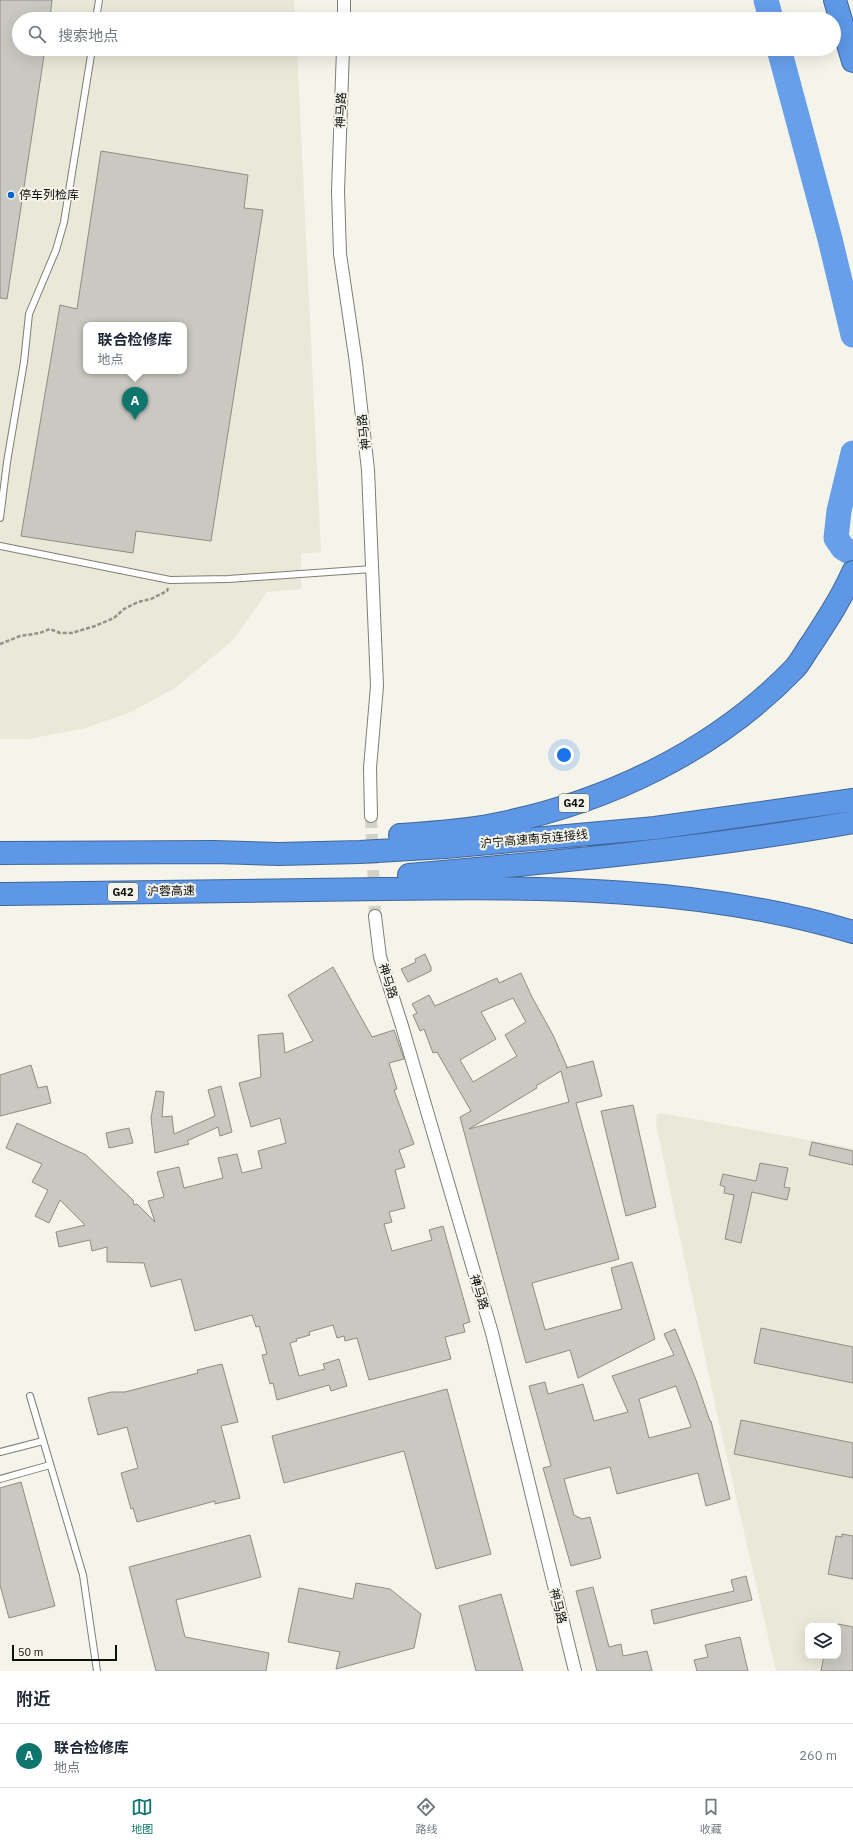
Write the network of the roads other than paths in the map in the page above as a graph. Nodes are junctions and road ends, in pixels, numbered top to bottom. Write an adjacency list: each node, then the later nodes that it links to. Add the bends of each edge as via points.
1 (99, 0): 4 (lane)
2 (344, 0): 5 (street)
3 (835, 0): 6 (highway)
4 (97, 12)
5 (344, 12)
6 (839, 12)
7 (841, 20): 10 (highway)
8 (91, 56): 11 (lane, via 64,222 56,250 29,314)
9 (343, 56): 13 (street, 神马路, via 338,191 340,254 368,470)
10 (853, 61)
11 (0, 518)
12 (0, 546): 13 (lane, via 170,580 228,579)
13 (372, 569): 18 (street, 神马路, via 377,686 370,768)
14 (851, 577): 16 (highway, G42, via 830,616)
15 (853, 607): 16 (highway)
16 (796, 667): 20 (highway, G42, via 717,734 669,763 616,788 559,809 493,825 358,839 284,843)
17 (853, 800): 20 (highway, 沪宁高速南京连接线 / G42, via 655,828 444,847 279,854)
18 (371, 816)
19 (853, 822): 22 (highway, 沪宁高速南京连接线 / G42, via 563,861)
20 (214, 852): 21 (highway, G42)
21 (0, 853)
22 (246, 890): 23 (highway, 沪蓉高速 / G42); 25 (highway, G42, via 565,889 666,896 744,905 813,920)
23 (0, 894)
24 (375, 916): 32 (street, 神马路, via 380,957 492,1333)
25 (853, 932)
26 (30, 1396): 27 (lane)
27 (43, 1441): 28 (lane); 29 (lane)
28 (0, 1452)
29 (50, 1466): 30 (lane); 31 (lane, via 82,1575)
30 (0, 1479)
31 (97, 1671)
32 (575, 1671)

